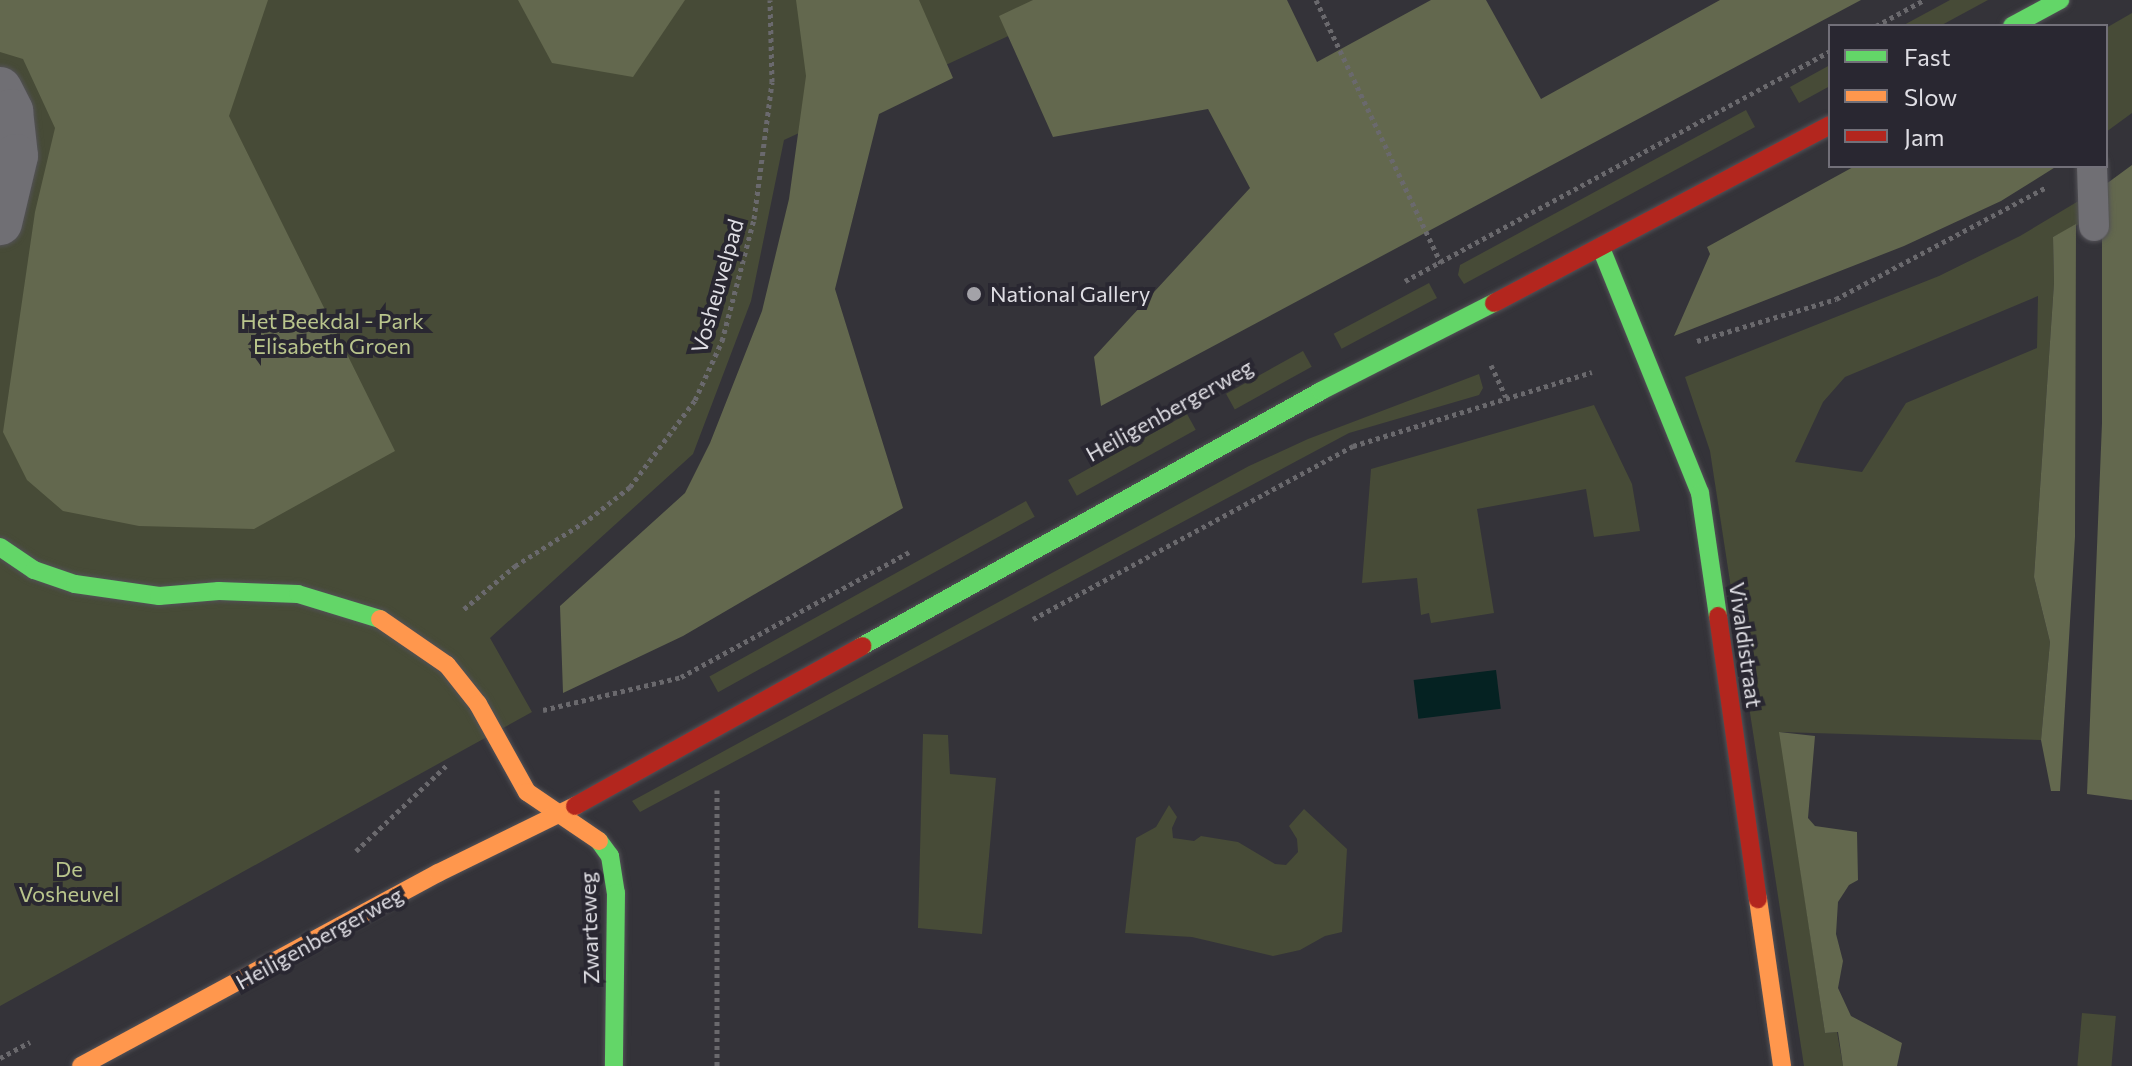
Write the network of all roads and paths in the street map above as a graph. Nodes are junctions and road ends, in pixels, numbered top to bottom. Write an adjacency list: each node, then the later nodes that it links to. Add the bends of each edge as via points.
1 (770, 0): 21 (path, Vosheuvelpad, via 772,82 746,259 722,341 695,400 630,487 495,581)
2 (1316, 0): 15 (path)
3 (1924, 0): 5 (path)
4 (2058, 10): 6 (main road)
5 (1880, 24)
6 (2018, 24)
7 (1828, 52): 15 (path)
8 (0, 89): 12 (street, via 11,111 16,145)
9 (1828, 126): 14 (main road, Heiligenbergerweg)
10 (2092, 168): 13 (lane)
11 (2030, 199): 17 (path, via 1836,299)
12 (0, 223)
13 (2094, 226)
14 (1601, 248): 17 (main road, Vivaldistraat); 26 (main road, Heiligenbergerweg, via 1321,391)
15 (1441, 262): 16 (path)
16 (1399, 285)
17 (1646, 357): 20 (path, via 1353,446); 30 (main road, Vivaldistraat, via 1700,493)
18 (0, 547): 21 (main road, via 34,570 117,592 298,594 390,623)
19 (918, 547): 22 (path, via 681,677 542,710)
20 (1022, 625)
21 (430, 651): 22 (main road, via 478,704)
22 (494, 733): 26 (main road, via 527,792)
23 (731, 781): 24 (path)
24 (717, 789): 25 (path); 29 (path)
25 (703, 796)
26 (560, 814): 27 (main road, Heiligenbergerweg, via 438,873); 28 (main road, Zwarteweg, via 605,845 610,856 616,893)
27 (81, 1066)
28 (614, 1066)
29 (717, 1066)
30 (1782, 1066)

